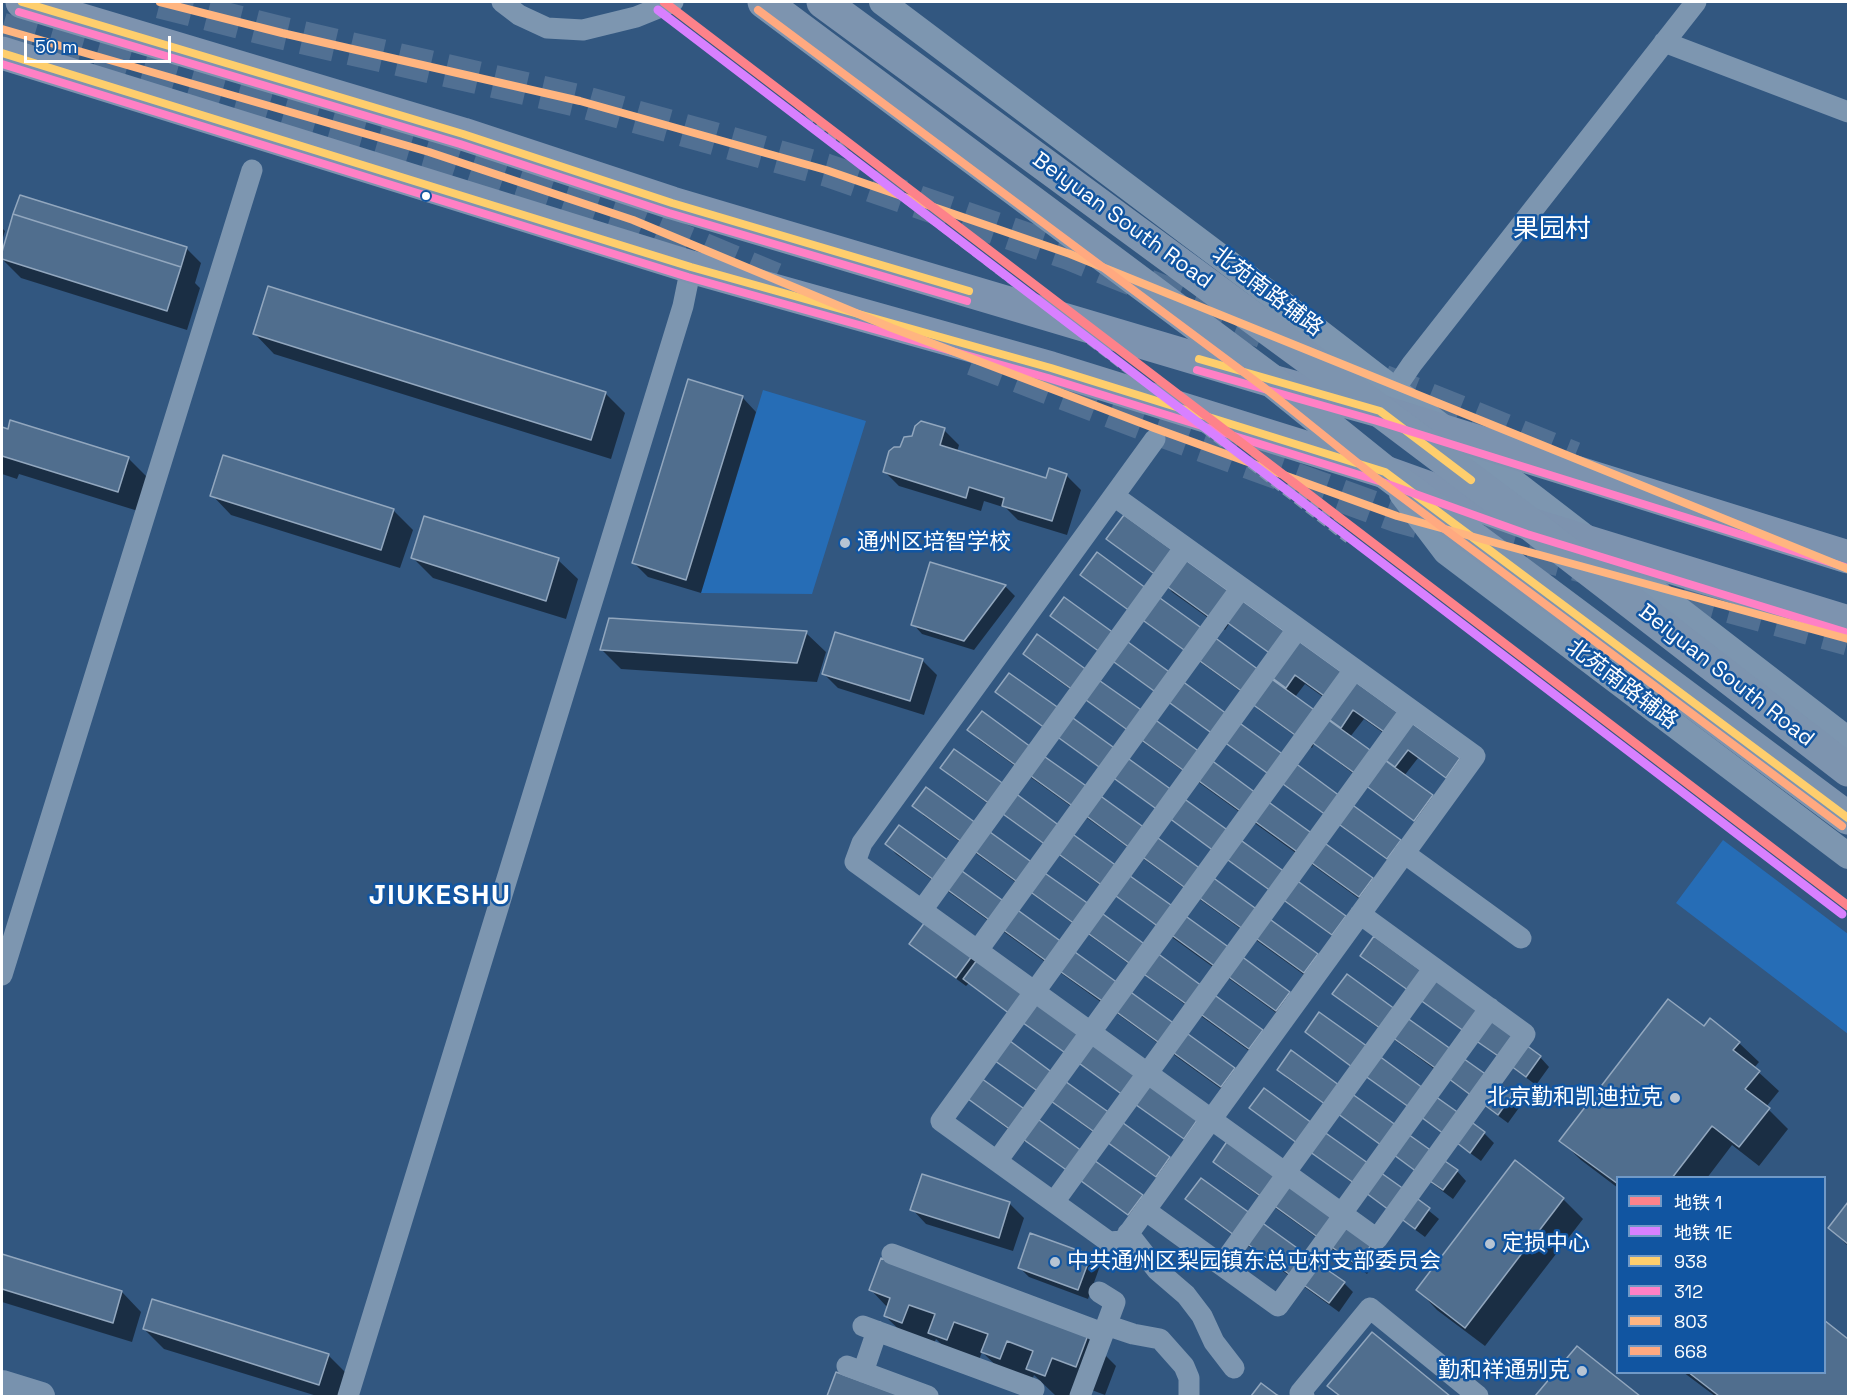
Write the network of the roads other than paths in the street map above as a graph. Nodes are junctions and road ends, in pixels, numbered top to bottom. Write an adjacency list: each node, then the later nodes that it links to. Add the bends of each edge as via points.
1 (22, 2): 13 (main road, via 463,134 672,203)
2 (502, 2): 3 (street, via 519,15 547,27 583,30 636,17)
3 (673, 2)
4 (764, 2): 13 (highway, Beiyuan South Road)
5 (823, 2): 14 (highway, Beiyuan South Road)
6 (882, 2): 14 (street, 北苑南路辅路)
7 (1696, 2): 8 (street)
8 (1664, 42): 10 (street); 14 (street)
9 (2, 53): 12 (main road)
10 (1848, 112)
11 (252, 170): 38 (street)
12 (691, 267): 17 (main road, via 1051,368); 57 (street, via 683,306)
13 (1272, 381): 14 (main road); 17 (highway, Beiyuan South Road)
14 (1387, 401): 15 (main road); 19 (highway, Beiyuan South Road)
15 (1451, 434): 20 (street); 22 (main road)
16 (1155, 439): 18 (street)
17 (1385, 472): 19 (main road); 30 (highway, Beiyuan South Road); 32 (street, 北苑南路辅路, via 1446,552)
18 (1114, 496): 21 (street); 33 (street, via 862,843 855,862)
19 (1530, 524): 20 (main road); 29 (highway, Beiyuan South Road)
20 (1596, 545): 24 (main road); 28 (street)
21 (1185, 547): 23 (street); 33 (street)
22 (1848, 557)
23 (1241, 588): 25 (street); 36 (street)
24 (1848, 622)
25 (1298, 628): 26 (street); 39 (street)
26 (1354, 670): 27 (street); 41 (street)
27 (1411, 710): 31 (street, via 1474,756); 42 (street)
28 (1848, 740)
29 (1848, 770)
30 (1848, 818)
31 (1404, 853): 34 (street); 35 (street)
32 (1848, 856)
33 (921, 910): 36 (street)
34 (1360, 914): 37 (street); 43 (street)
35 (1521, 938)
36 (978, 950): 39 (street)
37 (1434, 968): 40 (street); 45 (street)
38 (2, 975)
39 (1034, 992): 41 (street); 44 (street, via 941,1121)
40 (1490, 1008): 48 (street); 48 (street, via 1525,1034 1377,1239)
41 (1091, 1032): 42 (street); 44 (street)
42 (1148, 1073): 43 (street); 46 (street)
43 (1211, 1119): 45 (street); 47 (street)
44 (997, 1161): 46 (street)
45 (1286, 1173): 48 (street); 51 (street)
46 (1054, 1202): 49 (street, via 1109,1242 1123,1241)
47 (1145, 1210): 49 (street); 51 (street)
48 (1343, 1214): 51 (street, via 1278,1306)
49 (1128, 1233): 54 (street, via 1157,1270 1197,1309 1214,1342)
50 (892, 1254): 53 (street)
51 (1222, 1265)
52 (1099, 1292): 53 (street, via 1114,1302)
53 (1105, 1329): 60 (street); 61 (street, via 1160,1339 1184,1366)
54 (1234, 1368)
55 (2, 1384): 56 (main road)
56 (41, 1396)
57 (348, 1396)
58 (928, 1396): 59 (street, via 855,1369 870,1328 1034,1389)
59 (1031, 1396)
60 (1080, 1396)
61 (1189, 1396)
62 (1304, 1396): 63 (street, via 1300,1393 1370,1308)
63 (1478, 1396)

